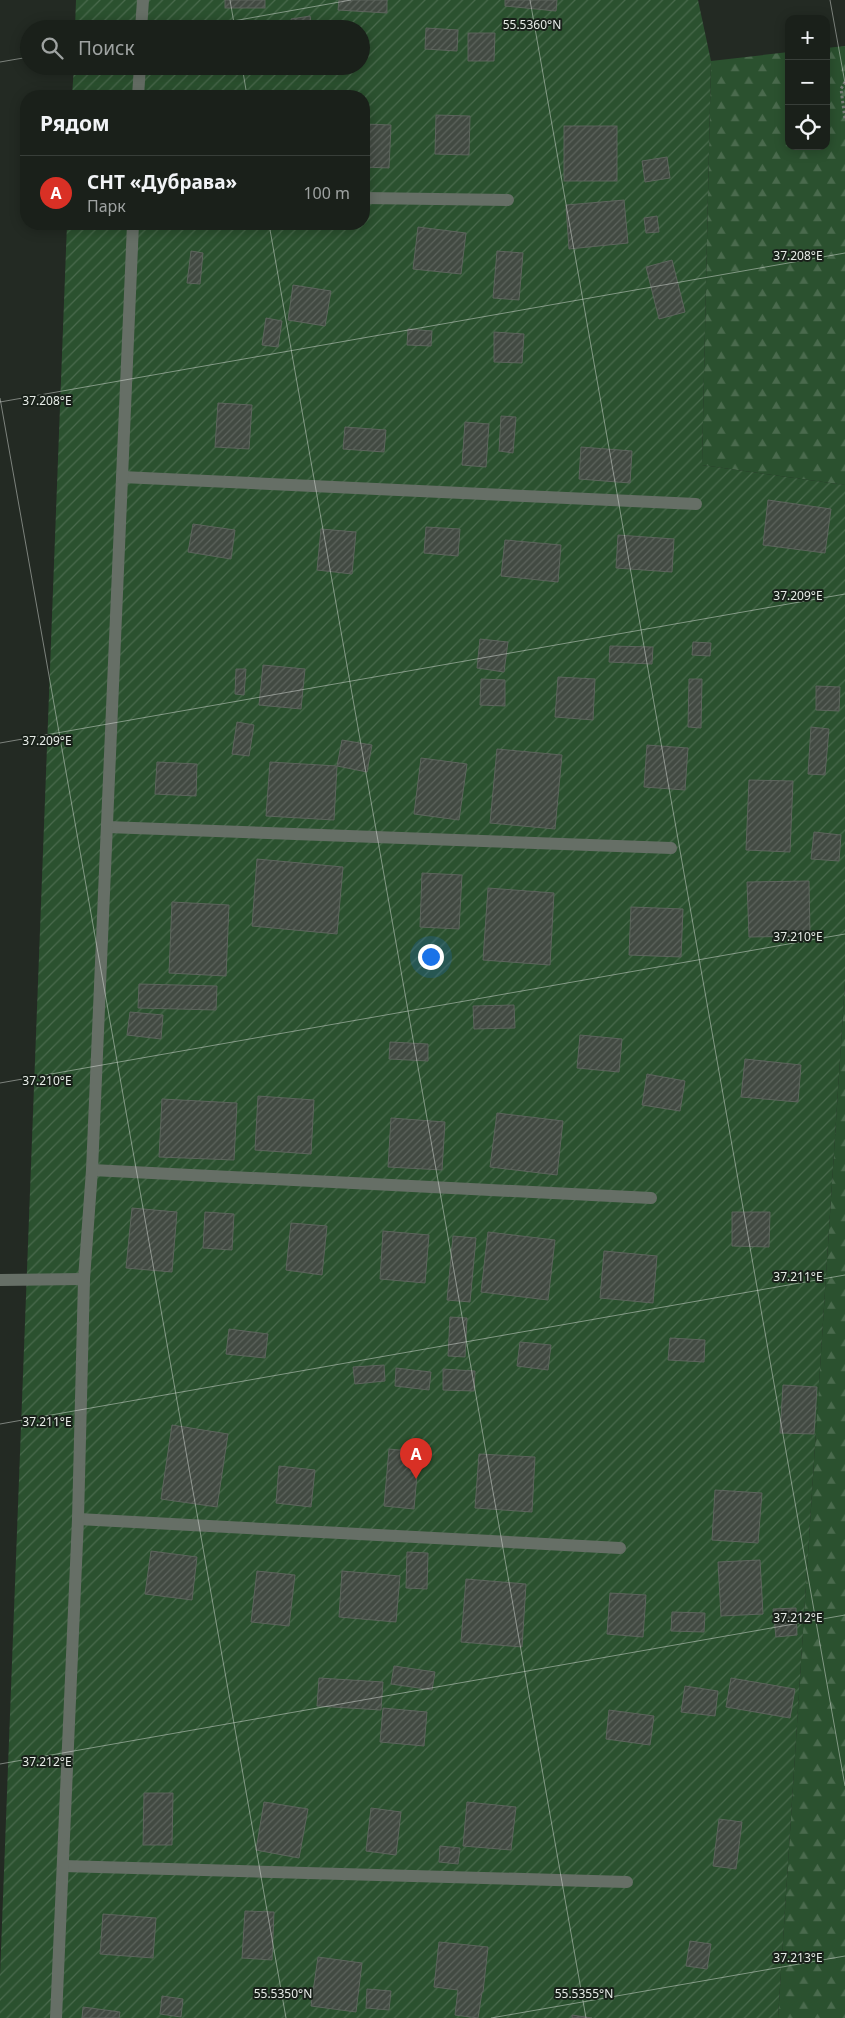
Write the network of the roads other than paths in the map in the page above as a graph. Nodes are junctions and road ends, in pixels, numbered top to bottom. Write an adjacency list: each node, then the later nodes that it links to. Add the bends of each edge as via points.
1 (143, 0): 2 (lane)
2 (142, 20)
3 (139, 75): 4 (lane)
4 (138, 90)
5 (370, 198): 6 (lane)
6 (508, 200)
7 (133, 230): 8 (lane)
8 (122, 476): 9 (lane); 10 (lane)
9 (696, 504)
10 (108, 827): 11 (lane); 12 (lane)
11 (671, 848)
12 (92, 1170): 13 (lane); 14 (lane)
13 (651, 1198)
14 (84, 1279): 15 (lane); 16 (lane)
15 (0, 1280)
16 (78, 1519): 17 (lane); 18 (lane)
17 (620, 1548)
18 (62, 1866): 19 (lane); 20 (lane)
19 (627, 1882)
20 (56, 2018)

